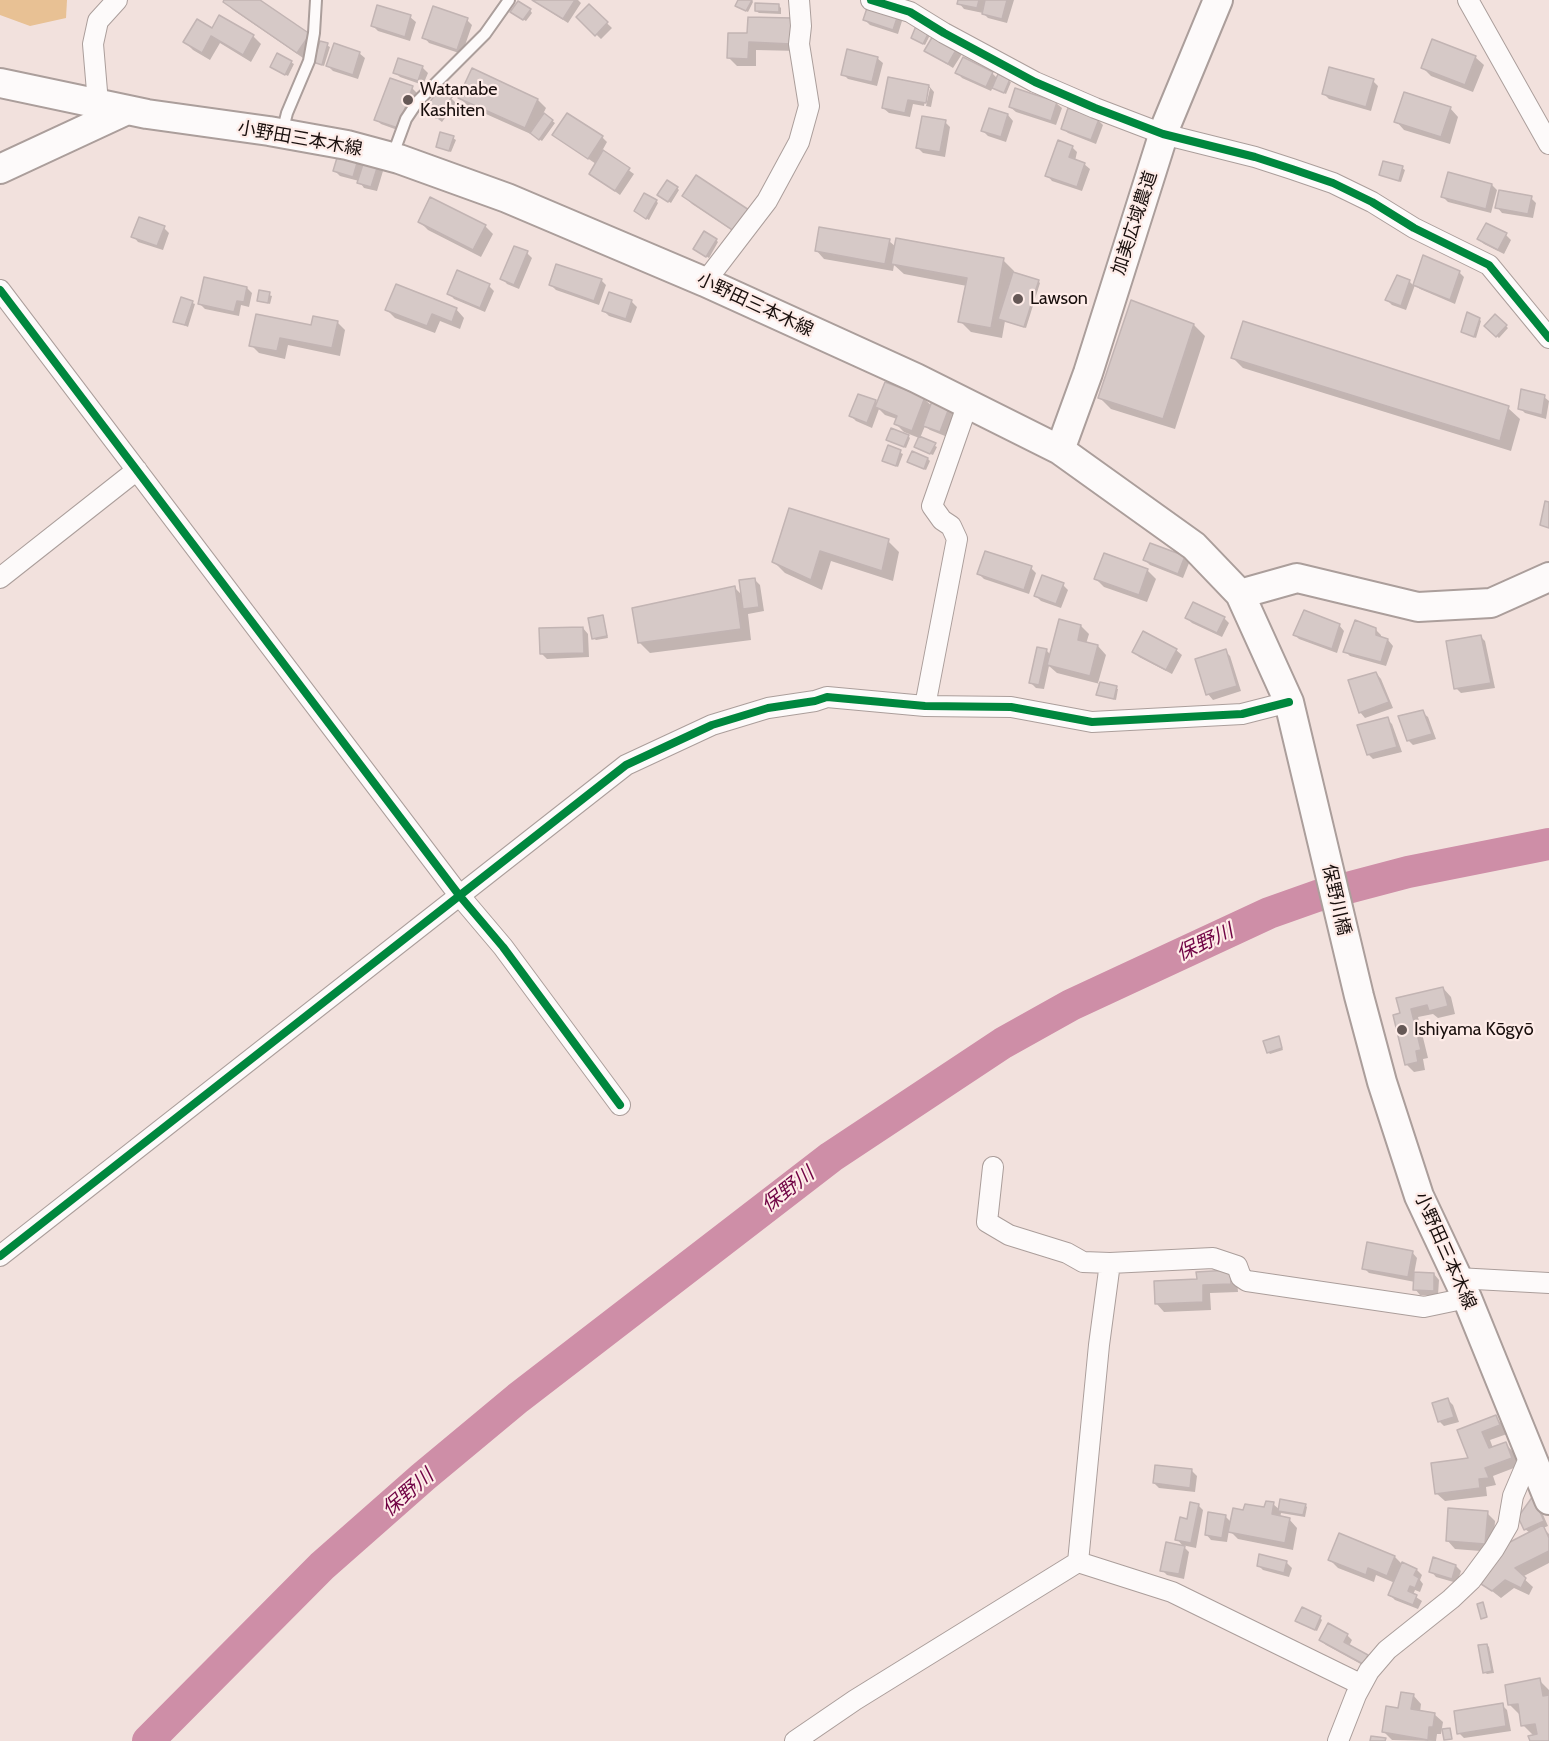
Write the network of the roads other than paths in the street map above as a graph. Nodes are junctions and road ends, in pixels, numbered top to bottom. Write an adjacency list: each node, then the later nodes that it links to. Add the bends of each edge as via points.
1 (316, 0): 11 (lane, via 309,60)
2 (509, 0): 14 (lane, via 485,34 418,101 406,118)
3 (799, 0): 16 (street, via 799,44 809,106 799,142 767,201)
4 (871, 0): 12 (street, via 910,12 1035,82)
5 (1218, 0): 12 (main road, 加美広域農道)
6 (1468, 0): 13 (street)
7 (113, 2): 9 (street, via 98,21 93,44)
8 (0, 83): 9 (main road, 小野田三本木線)
9 (98, 103): 10 (main road, 小野田三本木線)
10 (127, 110): 11 (main road, 小野田三本木線); 15 (main road)
11 (282, 134): 14 (main road, 小野田三本木線)
12 (1163, 134): 18 (street, via 1264,160 1333,183 1372,202 1489,265); 20 (main road, 加美広域農道, via 1088,373)
13 (1549, 144)
14 (392, 157): 16 (main road, 小野田三本木線, via 507,198)
15 (0, 169)
16 (705, 282): 19 (main road, 小野田三本木線)
17 (0, 290): 21 (street)
18 (1549, 338)
19 (968, 403): 20 (main road, 小野田三本木線); 26 (street, via 932,507 951,526 957,539)
20 (1059, 450): 24 (main road, 小野田三本木線, via 1194,546)
21 (137, 470): 23 (street); 28 (street)
22 (1549, 577): 24 (main road, via 1491,603 1418,607 1297,578)
23 (0, 578)
24 (1239, 594): 25 (main road, 小野田三本木線)
25 (1289, 702): 26 (street, via 1242,714 1092,722 1011,707); 27 (main road, 小野田三本木線)
26 (925, 706): 28 (street, via 827,697 768,708 712,725 626,765)
27 (1314, 803): 29 (main road, 保野川橋)
28 (459, 895): 30 (street); 32 (street)
29 (1359, 996): 35 (main road, 小野田三本木線, via 1419,1196)
30 (620, 1105)
31 (993, 1167): 33 (street, via 987,1222 1009,1235 1083,1262)
32 (0, 1256)
33 (1110, 1263): 35 (street, via 1213,1258 1237,1266 1244,1280 1424,1307); 38 (street)
34 (1549, 1283): 35 (street)
35 (1462, 1288): 36 (main road, 小野田三本木線)
36 (1530, 1456): 37 (main road, 小野田三本木線); 39 (street, via 1513,1496 1508,1526 1494,1550 1471,1580 1388,1650)
37 (1549, 1500)
38 (1078, 1562): 39 (street, via 1172,1592); 40 (street)
39 (1360, 1684): 41 (street)
40 (795, 1741)
41 (1338, 1741)

